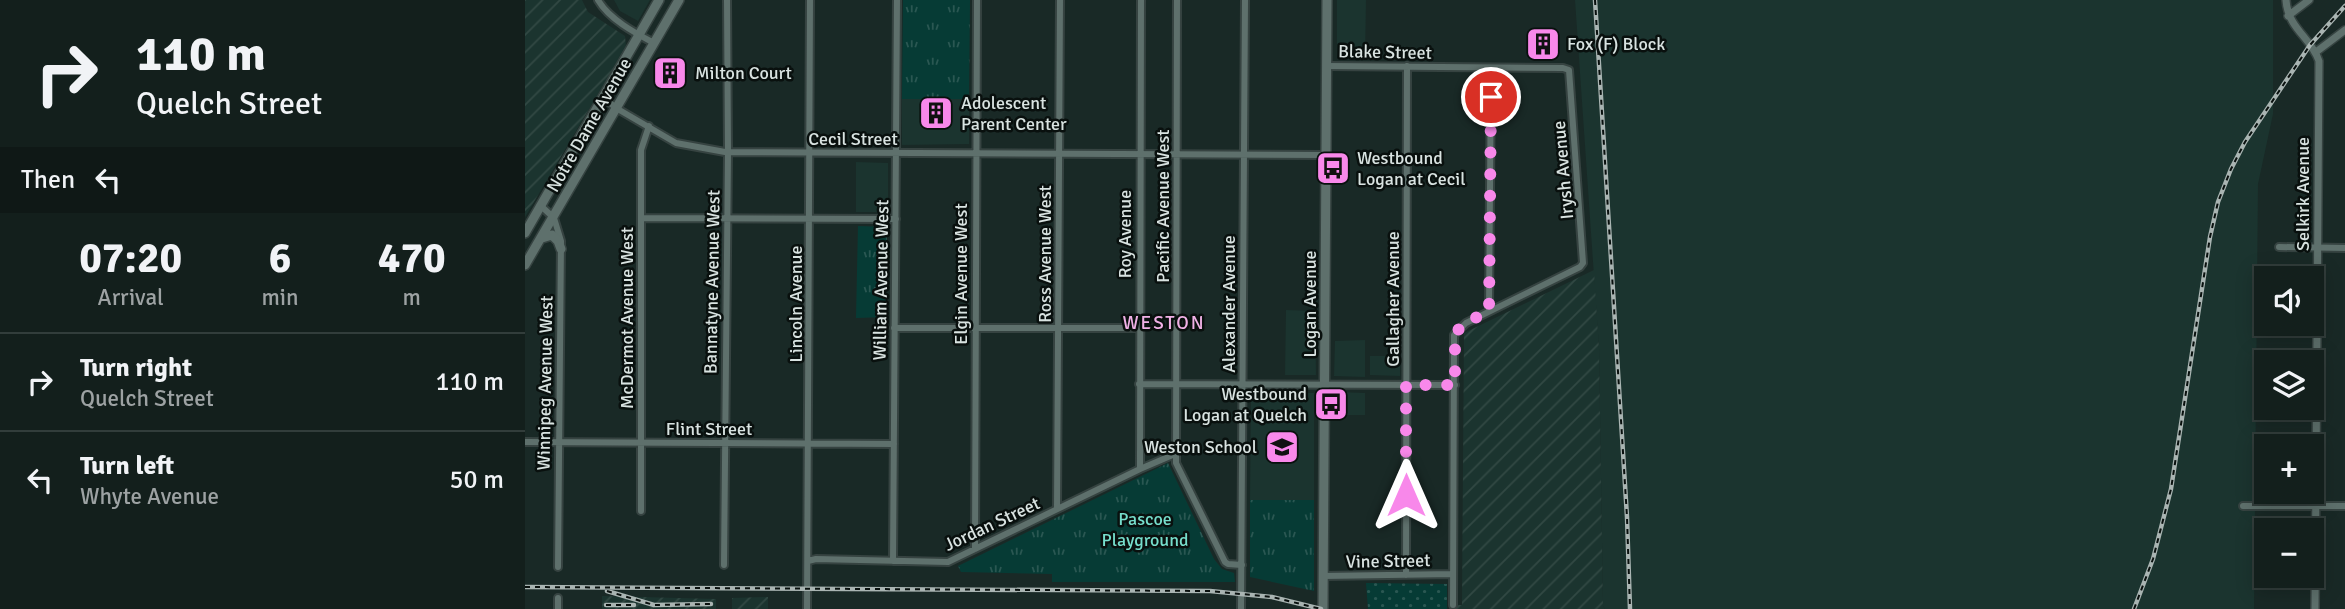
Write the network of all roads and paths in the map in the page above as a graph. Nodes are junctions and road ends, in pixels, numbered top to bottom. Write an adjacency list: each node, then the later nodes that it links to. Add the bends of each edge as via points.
1 (598, 0): 17 (street)
2 (659, 0): 17 (main road, Notre Dame Avenue)
3 (679, 0): 18 (main road, Notre Dame Avenue)
4 (727, 0): 27 (street, Bannatyne Avenue West)
5 (810, 0): 28 (street, Lincoln Avenue)
6 (897, 0): 29 (street, William Avenue West)
7 (977, 0): 30 (street, Elgin Avenue West)
8 (1060, 0): 31 (street, Ross Avenue West)
9 (1141, 0): 32 (street, Roy Avenue)
10 (1177, 0): 33 (street, Pacific Avenue West)
11 (1245, 0): 34 (street, Alexander Avenue)
12 (1327, 0): 20 (main road, Logan Avenue)
13 (2286, 0): 15 (street)
14 (2309, 0): 15 (street)
15 (2288, 16): 19 (street)
16 (2345, 30): 19 (street)
17 (639, 35): 18 (street); 24 (main road, Notre Dame Avenue)
18 (654, 43): 25 (main road, Notre Dame Avenue)
19 (2316, 52): 45 (street, Selkirk Avenue)
20 (1327, 66): 21 (street, Blake Street); 35 (main road, Logan Avenue)
21 (1407, 66): 22 (street, Blake Street); 58 (street, Gallagher Avenue)
22 (1491, 68): 23 (street, Blake Street); 49 (street)
23 (1569, 70): 49 (street, Irysh Avenue, via 1583,256 1580,267)
24 (603, 97): 25 (street, Cecil Street); 36 (main road, Notre Dame Avenue)
25 (616, 108): 26 (street, Cecil Street); 37 (main road, Notre Dame Avenue)
26 (649, 126): 27 (street, Cecil Street, via 676,144); 38 (street, McDermot Avenue West, via 641,150)
27 (728, 152): 28 (street, Cecil Street); 39 (street, Bannatyne Avenue West)
28 (810, 152): 29 (street, Cecil Street); 41 (street, Lincoln Avenue)
29 (896, 153): 30 (street, Cecil Street); 40 (street, William Avenue West)
30 (975, 153): 31 (street, Cecil Street); 53 (street, Elgin Avenue West)
31 (1059, 154): 32 (street, Cecil Street); 50 (street, Ross Avenue West)
32 (1140, 154): 33 (street, Cecil Street); 51 (street, Roy Avenue)
33 (1177, 155): 34 (street, Cecil Street); 55 (street, Pacific Avenue West)
34 (1244, 155): 35 (street, Cecil Street); 56 (street, Alexander Avenue)
35 (1326, 155): 57 (main road, Logan Avenue)
36 (541, 206): 37 (street); 42 (main road, Notre Dame Avenue)
37 (554, 218): 43 (main road, Notre Dame Avenue); 47 (street, Winnipeg Avenue West)
38 (641, 218): 39 (street); 62 (street, McDermot Avenue West)
39 (727, 219): 41 (street); 63 (street, Bannatyne Avenue West)
40 (896, 219): 41 (street); 52 (street, William Avenue West)
41 (810, 220): 64 (street, Lincoln Avenue)
42 (525, 233)
43 (541, 238): 47 (main road, via 552,235); 48 (main road, Notre Dame Avenue)
44 (2279, 247): 45 (street)
45 (2319, 248): 46 (street); 69 (street, Selkirk Avenue)
46 (2345, 248)
47 (561, 249): 61 (street, Winnipeg Avenue West)
48 (525, 265)
49 (1489, 311): 59 (street, via 1454,335)
50 (1058, 327): 51 (street); 53 (street); 71 (street, Ross Avenue West)
51 (1139, 327): 54 (street, Roy Avenue)
52 (894, 328): 53 (street); 65 (street, William Avenue West)
53 (976, 328): 73 (street, Elgin Avenue West)
54 (1139, 384): 55 (street); 67 (street, Roy Avenue)
55 (1176, 384): 56 (street); 66 (street, Pacific Avenue West)
56 (1243, 384): 57 (street); 77 (street, Alexander Avenue)
57 (1325, 385): 58 (street); 81 (main road, Logan Avenue)
58 (1406, 385): 59 (street); 80 (street, Gallagher Avenue)
59 (1455, 385): 79 (street)
60 (525, 442): 61 (street, Flint Street)
61 (558, 442): 62 (street, Flint Street); 78 (street, Winnipeg Avenue West)
62 (642, 443): 63 (street, Flint Street); 72 (street, McDermot Avenue West)
63 (725, 443): 64 (street, Flint Street); 76 (street, Bannatyne Avenue West)
64 (810, 443): 65 (street, Flint Street); 74 (street, Lincoln Avenue)
65 (894, 443): 75 (street, William Avenue West)
66 (1175, 454): 67 (street, Jordan Street); 77 (street, via 1175,463 1225,562)
67 (1140, 468): 71 (street, Jordan Street)
68 (2242, 506): 69 (street)
69 (2315, 506): 70 (street); 88 (street, Selkirk Avenue)
70 (2345, 506)
71 (1057, 509): 73 (street, Jordan Street)
72 (641, 511)
73 (975, 549): 75 (street, Jordan Street, via 948,562)
74 (808, 561): 75 (street, Jordan Street); 85 (street, Lincoln Avenue)
75 (893, 561)
76 (724, 565)
77 (1242, 565): 86 (street, Alexander Avenue)
78 (558, 568)
79 (1453, 574): 80 (street, Vine Street); 83 (street)
80 (1406, 575): 81 (street, Vine Street)
81 (1324, 576): 87 (main road, Logan Avenue)
82 (558, 598): 84 (street)
83 (1453, 605)
84 (558, 609)
85 (807, 609)
86 (1241, 609)
87 (1323, 609)
88 (2315, 609)

